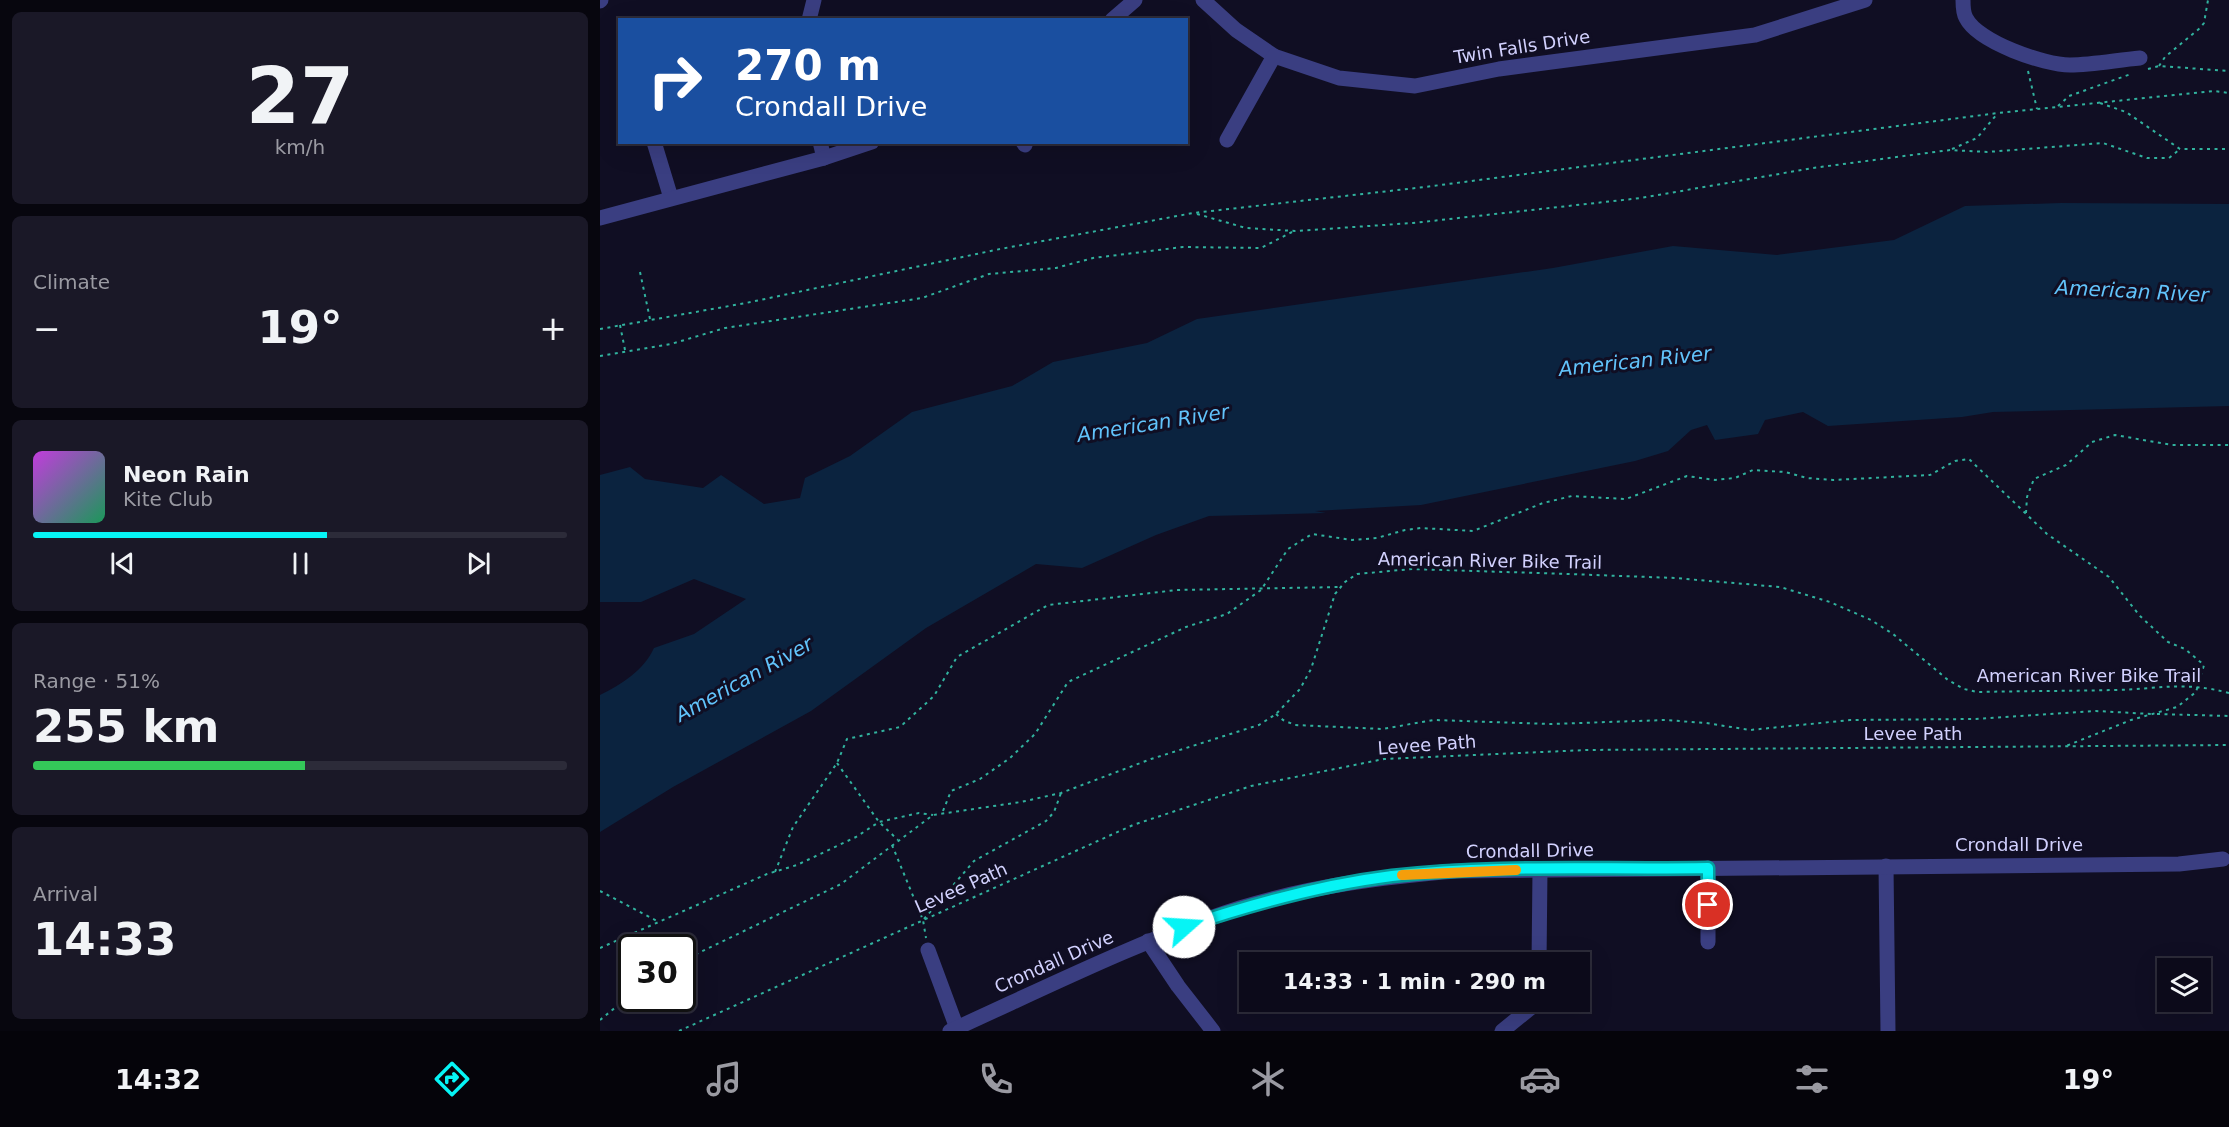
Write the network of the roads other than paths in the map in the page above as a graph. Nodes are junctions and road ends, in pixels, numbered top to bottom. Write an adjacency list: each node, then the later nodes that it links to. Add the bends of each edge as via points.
1 (814, 0): 6 (street)
2 (1135, 0): 7 (street)
3 (1203, 0): 8 (street, Twin Falls Drive, via 1236,30)
4 (1865, 0): 8 (street, Twin Falls Drive, via 1755,35 1499,69 1415,86 1339,78)
5 (1963, 0): 9 (street, via 1965,17 1971,26 2044,62 2069,65)
6 (810, 18)
7 (1114, 18)
8 (1274, 56): 10 (street)
9 (2140, 58)
10 (1227, 140)
11 (655, 144): 15 (street)
12 (821, 144): 14 (street)
13 (866, 144): 14 (street)
14 (825, 158): 15 (street)
15 (671, 198): 16 (street)
16 (600, 218)
17 (2223, 860): 18 (street, Crondall Drive, via 2179,864)
18 (1886, 866): 19 (street, Crondall Drive); 29 (street)
19 (1708, 868): 20 (street, Crondall Drive); 22 (street)
20 (1540, 870): 21 (street, Crondall Drive, via 1456,871 1347,883 1242,907); 24 (street)
21 (1148, 941): 26 (street, Crondall Drive); 27 (street)
22 (1708, 942)
23 (928, 950): 26 (street)
24 (1539, 952)
25 (1526, 1012): 28 (street)
26 (955, 1030)
27 (1213, 1031)
28 (1502, 1031)
29 (1888, 1031)

